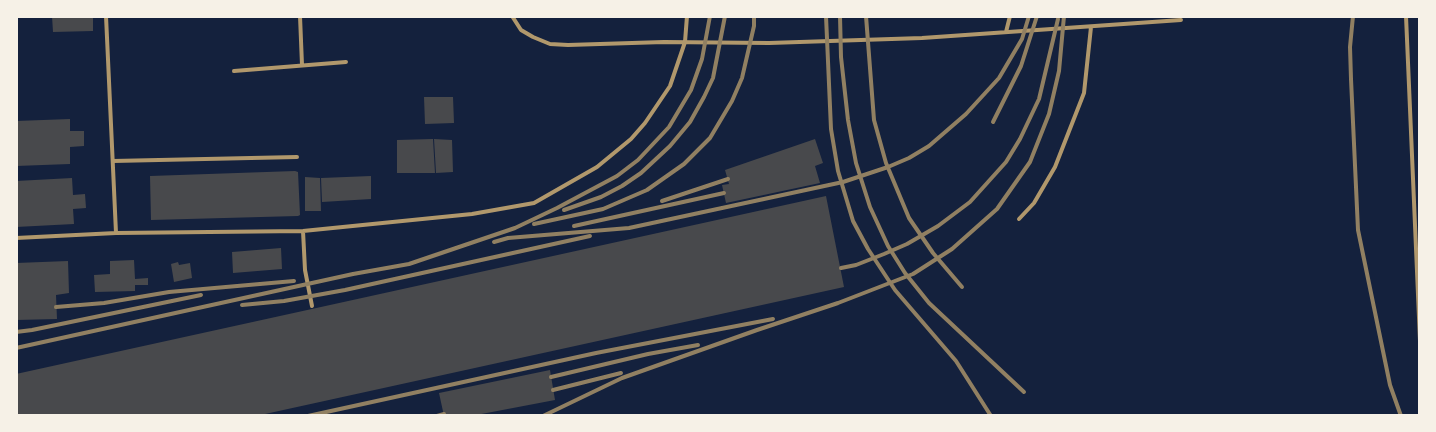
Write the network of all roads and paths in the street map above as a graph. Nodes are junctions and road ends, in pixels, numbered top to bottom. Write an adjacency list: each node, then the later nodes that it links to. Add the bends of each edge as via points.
1 (106, 16): 15 (lane)
2 (300, 16): 12 (lane)
3 (512, 16): 10 (lane, via 521,30 550,44)
4 (687, 16): 10 (lane)
5 (1010, 16): 9 (lane)
6 (1406, 16): 17 (lane)
7 (1181, 20): 8 (lane)
8 (1091, 27): 9 (lane); 16 (lane, via 1084,93 1055,168 1034,203)
9 (1006, 32): 10 (lane, via 798,42)
10 (684, 42): 18 (lane, via 670,86 631,139 597,167 534,203 472,214)
11 (346, 62): 12 (lane)
12 (302, 66): 13 (lane)
13 (234, 71)
14 (297, 157): 15 (lane)
15 (113, 161): 19 (lane)
16 (1019, 218)
17 (1417, 222): 22 (lane)
18 (302, 231): 19 (lane); 21 (lane)
19 (116, 233): 20 (lane)
20 (16, 238)
21 (312, 306)
22 (1420, 341)

